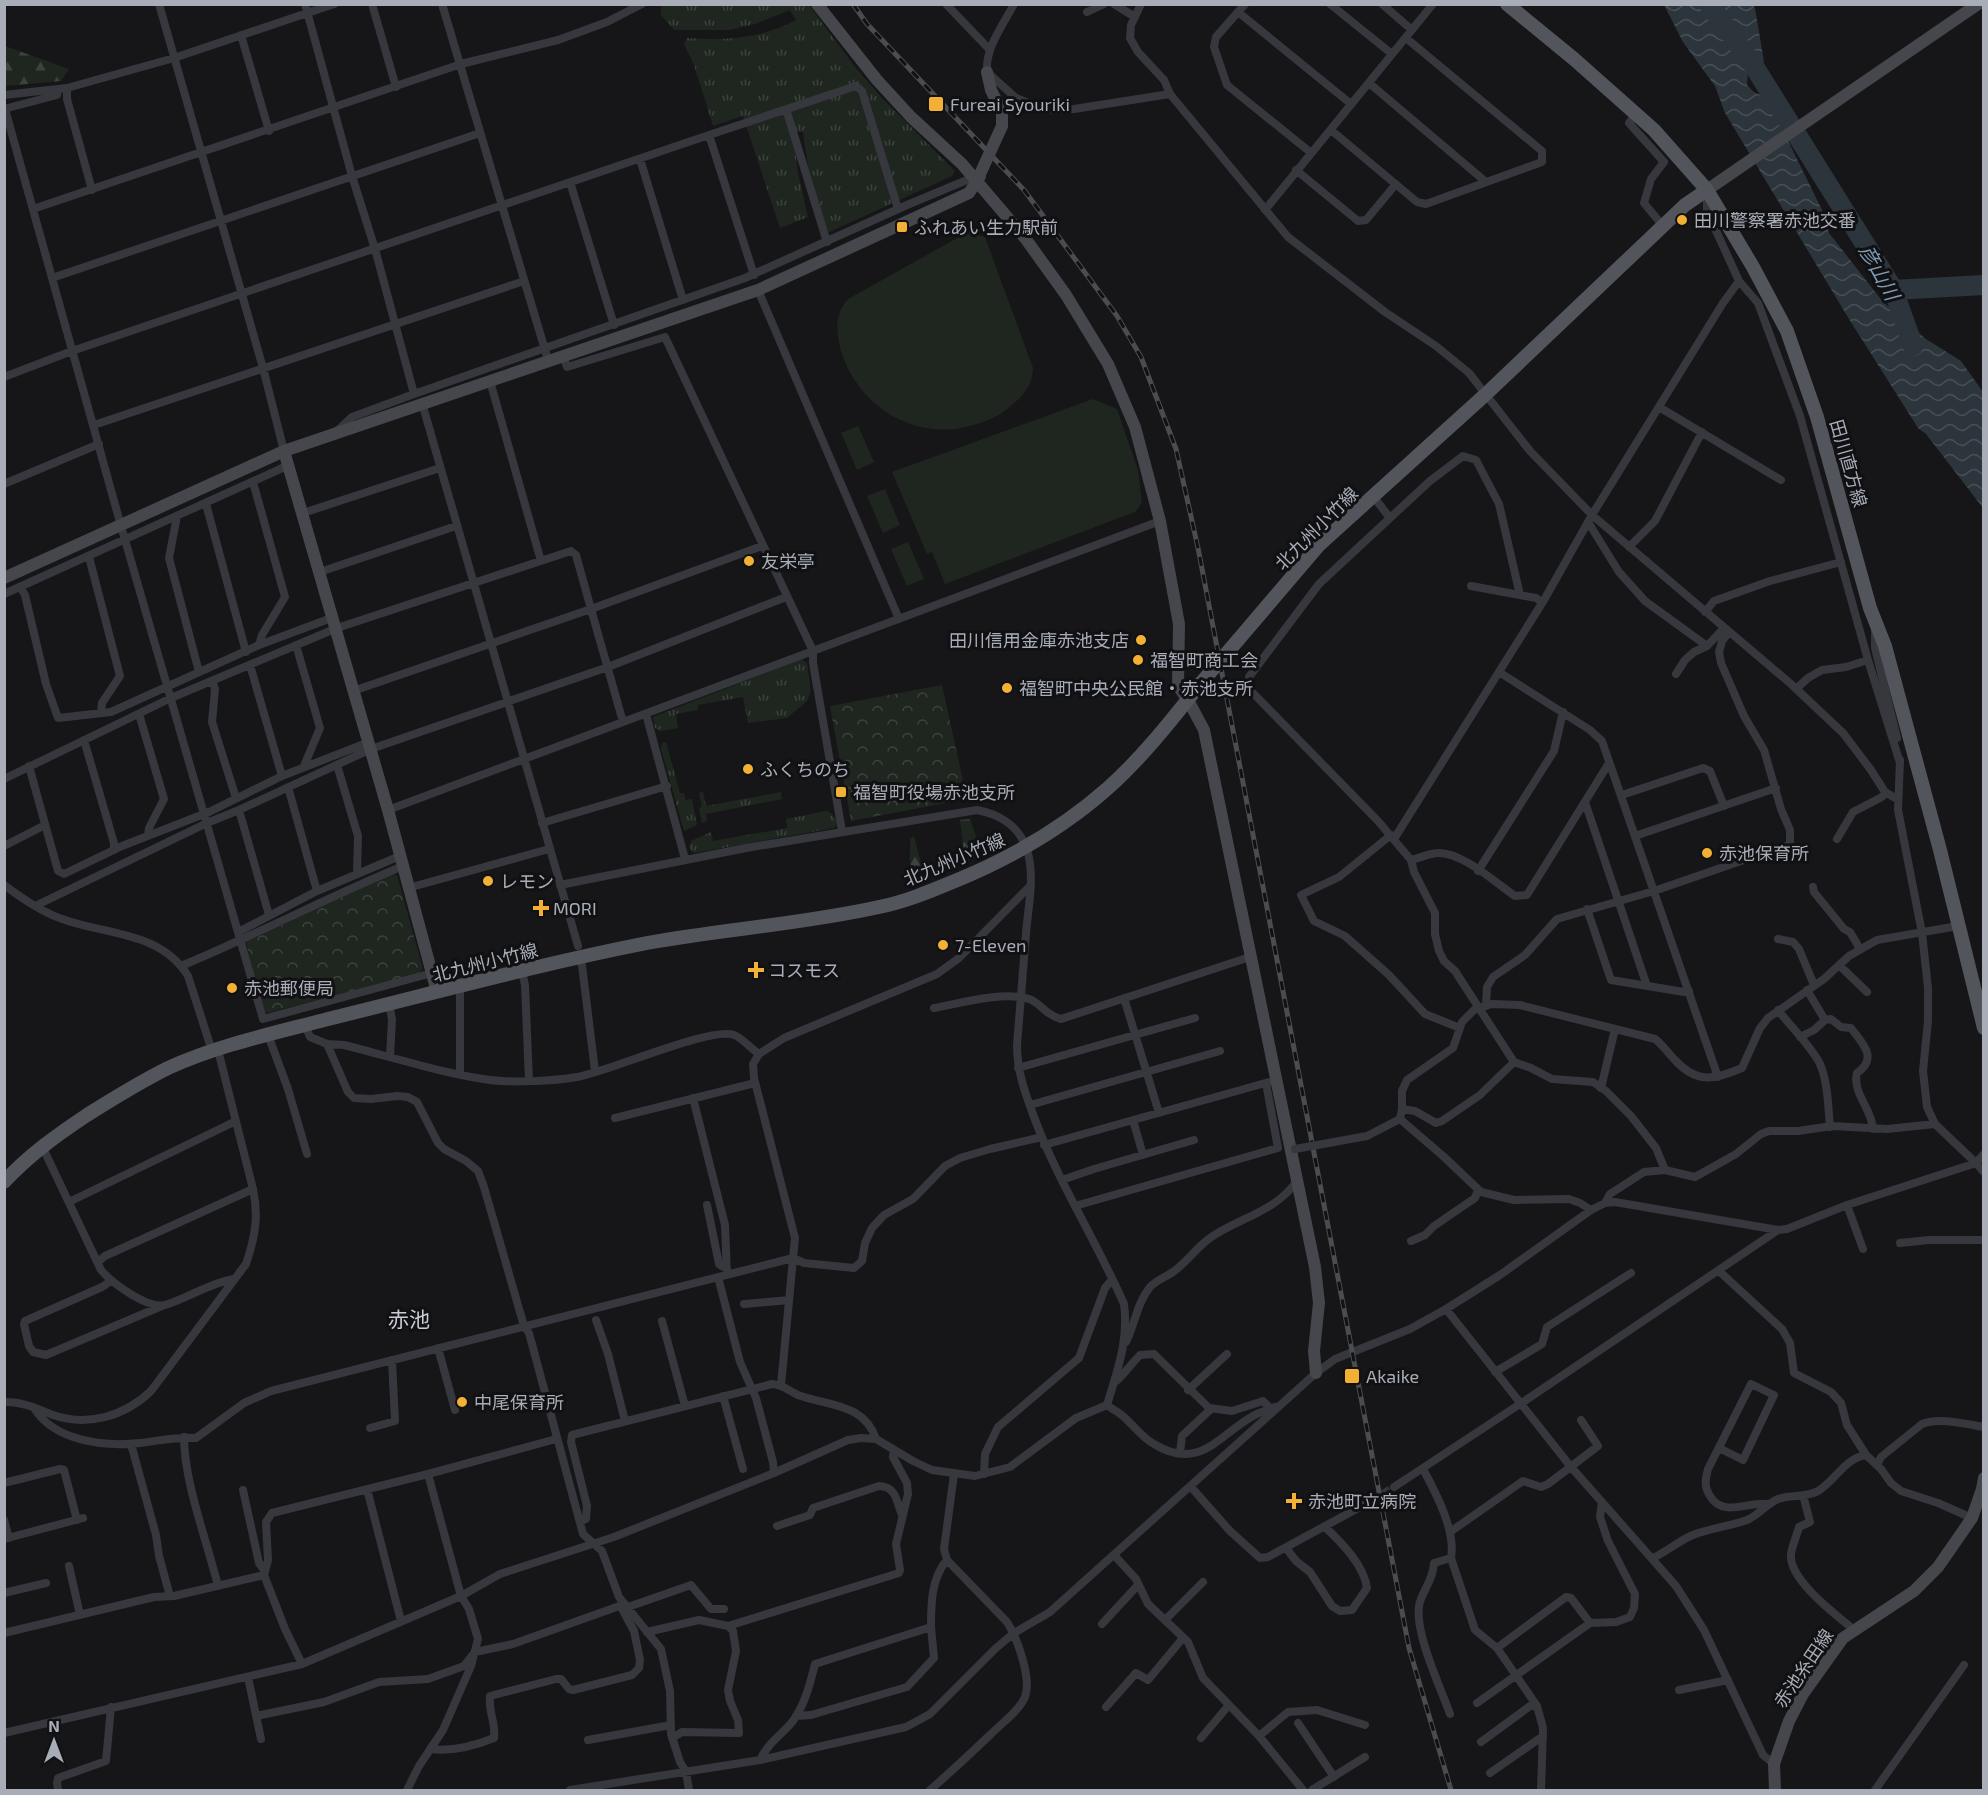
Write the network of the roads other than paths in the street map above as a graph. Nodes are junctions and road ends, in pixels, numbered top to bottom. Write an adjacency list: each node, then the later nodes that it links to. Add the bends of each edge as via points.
1 (159, 4): 28 (street)
2 (334, 4): 19 (street)
3 (372, 4): 32 (street)
4 (442, 4): 29 (street)
5 (642, 4): 29 (street, via 558,40)
6 (817, 4): 50 (street, via 911,117)
7 (946, 4): 26 (street)
8 (1014, 4): 26 (street)
9 (1104, 4): 20 (street)
10 (1114, 4): 22 (street)
11 (1141, 4): 22 (street)
12 (1245, 4): 21 (street)
13 (1330, 4): 27 (street)
14 (1382, 4): 18 (street)
15 (1433, 4): 23 (street)
16 (1507, 4): 40 (main road, 田川直方線)
17 (1978, 4): 54 (street)
18 (1392, 8): 23 (street)
19 (306, 9): 24 (street); 37 (street)
20 (1087, 12)
21 (1238, 12): 36 (street); 45 (street, via 1216,37 1214,47 1227,85)
22 (1135, 17): 35 (street, via 1130,38 1164,80)
23 (1412, 30): 25 (street)
24 (241, 35): 28 (street); 42 (street)
25 (1406, 38): 27 (street); 52 (street, via 1542,151 1542,162)
26 (990, 50): 30 (street)
27 (1392, 54): 31 (street)
28 (174, 58): 33 (street); 46 (street)
29 (461, 64): 32 (street); 43 (street)
30 (987, 72): 35 (street, via 1016,98 1054,110); 50 (street, bridge, via 1002,112 1002,126)
31 (1369, 83): 36 (street); 52 (street)
32 (396, 87): 37 (street)
33 (62, 89): 34 (street); 38 (street, via 57,95); 55 (street)
34 (4, 94)
35 (1170, 94): 59 (street)
36 (1351, 104): 41 (street)
37 (334, 108): 42 (street); 49 (street)
38 (5, 109): 57 (street)
39 (786, 109): 44 (street); 58 (street, via 856,86 862,91); 62 (street)
40 (1636, 114): 54 (main road, 田川直方線); 61 (street, via 1629,123 1664,162 1651,179 1644,203)
41 (1331, 130): 45 (street); 53 (street)
42 (269, 131): 46 (street)
43 (480, 133): 49 (street); 56 (street)
44 (709, 135): 47 (street); 64 (street)
45 (1311, 152): 48 (street)
46 (201, 153): 55 (street); 60 (street)
47 (640, 159): 51 (street); 70 (street)
48 (1296, 170): 53 (street, via 1358,221 1366,220); 59 (street)
49 (352, 176): 60 (street); 63 (street)
50 (978, 177): 58 (street); 68 (street, via 969,193); 97 (street, via 1066,295 1108,364 1135,427)
51 (570, 182): 56 (street); 72 (street)
52 (1486, 182): 53 (street, via 1426,204 1417,202)
53 (1396, 184)
54 (1712, 186): 61 (main road, 北九州小竹線); 67 (street, via 1707,211); 118 (main road, 田川直方線, via 1787,331 1817,417)
55 (92, 190): 57 (street)
56 (502, 206): 63 (street); 66 (street)
57 (33, 209): 65 (street)
58 (897, 209): 62 (street)
59 (1265, 210): 79 (street, via 1288,237 1436,346)
60 (221, 222): 65 (street); 69 (street)
61 (1663, 226): 79 (main road, 北九州小竹線)
62 (827, 242): 64 (street)
63 (375, 249): 69 (street); 71 (street)
64 (754, 274): 70 (street)
65 (52, 278): 73 (street)
66 (524, 281): 71 (street); 74 (street)
67 (1739, 281): 81 (street); 105 (street, via 1758,303 1800,416)
68 (758, 290): 75 (street); 117 (street)
69 (242, 294): 73 (street); 76 (street)
70 (684, 300): 72 (street)
71 (395, 325): 76 (street); 80 (street)
72 (614, 325): 74 (street)
73 (72, 351): 77 (street); 82 (street)
74 (547, 354): 75 (street); 78 (street); 80 (street)
75 (563, 356): 101 (street, via 567,367 665,337)
76 (263, 368): 82 (street); 85 (street)
77 (4, 377)
78 (490, 381): 80 (street); 104 (street)
79 (1486, 394): 91 (main road, 北九州小竹線); 96 (street)
80 (418, 399): 85 (street); 87 (street)
81 (1659, 407): 83 (street); 96 (street)
82 (94, 425): 84 (street)
83 (1702, 432): 88 (street); 102 (street, via 1655,521)
84 (99, 444): 90 (street); 98 (street)
85 (284, 451): 86 (street); 98 (street)
86 (289, 465): 89 (street); 93 (street)
87 (440, 468): 93 (street); 99 (street)
88 (1781, 480)
89 (253, 482): 92 (street); 122 (street, via 285,597)
90 (4, 484)
91 (1373, 496): 95 (street); 138 (main road, 北九州小竹線, bridge, via 1319,545)
92 (206, 504): 94 (street); 126 (street)
93 (303, 513): 106 (street)
94 (177, 516): 100 (street); 130 (street, via 169,558)
95 (1390, 518): 112 (street, via 1463,456 1476,460 1499,504); 173 (street, via 1319,584 1249,677 1250,690)
96 (1590, 519): 102 (street); 114 (street); 124 (street, via 1619,572 1645,601)
97 (1160, 521): 117 (street); 138 (street, via 1179,624 1177,682)
98 (121, 526): 100 (street); 107 (street)
99 (456, 526): 106 (street); 108 (street)
100 (125, 539): 103 (street); 134 (street)
101 (762, 546): 113 (street); 115 (street)
102 (1629, 547): 116 (street)
103 (89, 557): 110 (street); 141 (street, via 120,676 102,703)
104 (541, 561): 108 (street); 115 (street, via 571,551 576,555)
105 (1841, 562): 116 (street, via 1714,601); 127 (street)
106 (320, 572): 119 (street)
107 (4, 578)
108 (473, 584): 119 (street); 121 (street)
109 (1471, 586): 112 (street)
110 (20, 587): 111 (street); 141 (street, via 58,718)
111 (4, 594)
112 (1520, 595): 114 (street)
113 (786, 597): 125 (street); 129 (street)
114 (1542, 602): 131 (street)
115 (591, 609): 121 (street); 129 (street)
116 (1706, 612): 120 (street)
117 (899, 619): 125 (street)
118 (1875, 620): 149 (street, via 1875,648 1900,747); 195 (main road, 田川直方線)
119 (335, 623): 122 (street); 123 (street); 136 (street)
120 (1727, 630): 124 (street); 135 (street); 157 (street, via 1719,652 1721,663 1764,750)
121 (491, 644): 136 (street); 139 (street)
122 (259, 645): 126 (street)
123 (296, 645): 128 (street); 152 (street, via 320,728)
124 (1707, 646): 132 (street, via 1685,660)
125 (813, 651): 143 (street); 170 (street)
126 (246, 652): 130 (street)
127 (1868, 660): 135 (street, via 1822,670); 149 (street)
128 (250, 665): 133 (street); 153 (street)
129 (608, 667): 139 (street); 144 (street)
130 (199, 672): 134 (street)
131 (1499, 672): 140 (street); 173 (street)
132 (1676, 674)
133 (212, 681): 137 (street); 160 (street, via 212,722)
134 (168, 688): 137 (street); 141 (street)
135 (1796, 689): 158 (street, via 1843,733)
136 (353, 692): 146 (street)
137 (171, 698): 142 (street); 166 (street)
138 (1188, 700): 176 (main road, 北九州小竹線, via 1110,786 1056,829); 202 (street, via 1204,730)
139 (508, 702): 146 (street); 147 (street)
140 (1563, 712): 148 (street, via 1602,741); 182 (street, via 1554,751)
141 (101, 713)
142 (139, 714): 145 (street); 171 (street, via 164,799)
143 (646, 714): 144 (street); 155 (street)
144 (623, 722): 147 (street)
145 (84, 740): 151 (street); 178 (street)
146 (370, 746): 150 (street); 152 (street); 165 (street)
147 (524, 759): 165 (street); 168 (street)
148 (1609, 763): 159 (street); 162 (street)
149 (1899, 763): 161 (street)
150 (337, 765): 156 (street); 183 (street, via 358,836)
151 (29, 766): 154 (street); 169 (street)
152 (304, 766): 153 (street)
153 (282, 776): 160 (street)
154 (4, 779)
155 (667, 786): 168 (street); 179 (street)
156 (288, 787): 164 (street); 189 (street)
157 (1776, 788): 163 (street); 190 (street, via 1790,830 1790,844)
158 (1885, 792): 161 (street); 174 (street, via 1882,798 1853,812)
159 (1622, 795): 163 (street, via 1703,768 1710,771); 172 (street)
160 (236, 798): 166 (street)
161 (1898, 799): 197 (street)
162 (1585, 802): 182 (street, via 1527,895 1515,896); 191 (street)
163 (1724, 806): 172 (street)
164 (239, 810): 167 (street); 194 (street)
165 (388, 810): 181 (street)
166 (204, 813): 167 (street); 171 (street)
167 (207, 823): 192 (street); 196 (street)
168 (542, 823): 177 (street)
169 (45, 825): 175 (street); 178 (street, via 58,871 64,874)
170 (842, 831): 176 (street, via 977,810 1003,819); 179 (street)
171 (148, 835): 178 (street)
172 (1635, 836): 190 (street)
173 (1392, 837): 180 (street); 222 (street, via 1339,877 1301,895 1314,921 1345,936 1425,1014)
174 (1837, 839)
175 (4, 846)
176 (1026, 847): 186 (street); 201 (main road, 北九州小竹線, via 942,887 883,907)
177 (549, 849): 185 (street); 188 (street)
178 (114, 850)
179 (686, 859): 185 (street)
180 (1411, 860): 182 (street, via 1450,854); 216 (street, via 1435,913 1439,951)
181 (401, 861): 183 (street); 188 (street); 199 (street)
182 (1478, 871)
183 (357, 873): 189 (street)
184 (4, 885): 192 (street)
185 (560, 885): 201 (street)
186 (1030, 886): 213 (street); 231 (street, via 959,958 937,974 784,1038)
187 (1813, 887): 200 (street)
188 (408, 888): 206 (street)
189 (317, 891): 194 (street)
190 (1654, 891): 191 (street); 210 (street)
191 (1618, 900): 193 (street); 208 (street)
192 (35, 906): 204 (street, via 64,920 133,936 162,949)
193 (1587, 909): 208 (street, via 1611,980); 216 (street, via 1557,919 1525,955 1493,977)
194 (269, 915): 196 (street)
195 (1959, 926): 197 (street); 223 (main road, 田川直方線)
196 (238, 932): 199 (street)
197 (1922, 933): 200 (street, via 1877,940); 251 (street, via 1928,988 1923,1071 1927,1107)
198 (1778, 939): 209 (street, via 1793,942 1798,949)
199 (241, 941): 204 (street); 206 (street, via 263,1019)
200 (1860, 949): 203 (street)
201 (579, 952): 205 (main road, 北九州小竹線); 235 (street)
202 (1250, 957): 214 (street); 240 (street)
203 (1839, 965): 209 (street); 212 (street)
204 (181, 966): 229 (street)
205 (522, 971): 207 (main road, 北九州小竹線); 239 (street)
206 (432, 973): 211 (street)
207 (460, 986): 211 (main road, 北九州小竹線); 237 (street)
208 (1647, 986): 210 (street)
209 (1810, 988): 218 (street); 220 (street)
210 (1689, 991): 238 (street)
211 (437, 992): 215 (main road, 北九州小竹線)
212 (1867, 992)
213 (1020, 997): 214 (street, via 1032,1000 1050,1016 1061,1019); 217 (street, via 975,999); 234 (street)
214 (1124, 998): 226 (street)
215 (389, 1004): 221 (main road, 北九州小竹線); 232 (street)
216 (1483, 1007): 222 (street, via 1474,1010); 224 (street, via 1520,1005); 233 (street)
217 (934, 1008)
218 (1778, 1010): 227 (street); 238 (street, via 1760,1028 1742,1068)
219 (1195, 1018): 226 (street)
220 (1826, 1020): 227 (street); 253 (street, via 1851,1028 1868,1051 1868,1060 1856,1078 1858,1092 1873,1118)
221 (305, 1025): 225 (main road, 北九州小竹線); 228 (street, via 310,1037)
222 (1460, 1028): 245 (street, via 1453,1048 1407,1080 1402,1091)
223 (1983, 1028)
224 (1615, 1029): 238 (street, via 1655,1039 1695,1076); 242 (street)
225 (268, 1035): 229 (main road, 北九州小竹線); 258 (street)
226 (1136, 1035): 234 (street); 236 (street)
227 (1800, 1037): 252 (street, via 1819,1063)
228 (327, 1044): 232 (street); 294 (street, via 354,1098 396,1096 417,1102 438,1143 478,1172)
229 (215, 1051): 249 (street); 256 (main road, 北九州小竹線, via 171,1067 126,1090)
230 (1220, 1051): 236 (street)
231 (759, 1054): 235 (street, via 735,1035 725,1034); 241 (street, via 753,1064)
232 (390, 1057): 237 (street)
233 (1514, 1062): 242 (street, via 1552,1079 1593,1082); 245 (street, via 1480,1095 1442,1121 1436,1123 1415,1111)
234 (1018, 1068): 244 (street)
235 (595, 1071): 239 (street, via 579,1077)
236 (1146, 1072): 244 (street); 246 (street)
237 (460, 1074): 239 (street, via 492,1080)
238 (1718, 1077)
239 (529, 1080)
240 (1271, 1081): 246 (street); 257 (street); 273 (street, via 1278,1148)
241 (755, 1083): 243 (street); 280 (street, via 795,1238)
242 (1601, 1088): 262 (street, via 1638,1124 1656,1148)
243 (693, 1098): 247 (street); 284 (street, via 725,1225)
244 (1030, 1105): 255 (street)
245 (1402, 1109): 248 (street)
246 (1159, 1113): 250 (street)
247 (615, 1118)
248 (1400, 1119): 257 (street, bridge, via 1367,1136); 268 (street)
249 (236, 1120): 267 (street); 269 (street)
250 (1132, 1120): 255 (street); 260 (street)
251 (1935, 1124): 253 (street); 261 (street)
252 (1830, 1126): 253 (street); 262 (street, via 1761,1134 1736,1154 1695,1177)
253 (1873, 1129)
254 (1194, 1140): 260 (street)
255 (1043, 1141): 264 (street); 280 (street, via 980,1152 945,1166 913,1199 884,1215 872,1228 862,1262 854,1268 804,1263)
256 (42, 1146): 266 (main road, 北九州小竹線); 269 (street)
257 (1293, 1150): 265 (street)
258 (307, 1154)
259 (1983, 1154): 261 (street)
260 (1143, 1155): 264 (street)
261 (1976, 1162): 263 (street); 272 (street)
262 (1665, 1170): 270 (street, via 1644,1172 1610,1194)
263 (1983, 1172)
264 (1062, 1180): 273 (street)
265 (1297, 1180): 295 (street, via 1271,1207 1212,1236 1184,1263 1151,1286 1140,1303); 300 (street, via 1319,1303)
266 (4, 1182)
267 (253, 1189): 281 (street); 285 (street, via 257,1211 252,1246 246,1264)
268 (1478, 1190): 274 (street, via 1514,1200 1569,1199); 277 (street, via 1475,1198)
269 (69, 1202): 281 (street)
270 (1605, 1203): 274 (street); 275 (street)
271 (707, 1205): 284 (street)
272 (1847, 1205): 275 (street); 279 (street)
273 (1075, 1206): 286 (street)
274 (1591, 1210): 291 (street)
275 (1778, 1230): 282 (street)
276 (1983, 1240): 278 (street)
277 (1411, 1242)
278 (1900, 1243)
279 (1863, 1249)
280 (793, 1258): 284 (street); 288 (street)
281 (98, 1262): 287 (street)
282 (1719, 1271): 307 (street); 325 (street, via 1782,1329 1790,1343 1794,1373 1831,1392 1841,1403 1847,1425)
283 (1630, 1273): 299 (street, via 1547,1327 1542,1344)
284 (724, 1274): 294 (street); 303 (street, via 740,1362)
285 (234, 1279): 290 (street); 310 (street, via 139,1402 115,1415 79,1421)
286 (1112, 1280): 295 (street, via 1124,1304); 333 (street, via 1104,1288 1079,1358 998,1427 985,1454)
287 (111, 1281): 290 (street); 290 (street, via 25,1321 33,1352 46,1355)
288 (789, 1300): 289 (street); 302 (street)
289 (744, 1304)
290 (162, 1306)
291 (1446, 1309): 299 (street); 300 (street, via 1410,1329 1335,1359)
292 (596, 1320): 315 (street)
293 (662, 1321): 309 (street)
294 (524, 1326): 296 (street); 319 (street)
295 (1125, 1345): 301 (street)
296 (438, 1348): 298 (street); 313 (street)
297 (1227, 1354): 304 (street)
298 (392, 1360): 317 (street, via 395,1421); 318 (street, via 271,1391 244,1403 196,1438)
299 (1495, 1372): 307 (street)
300 (1316, 1373): 311 (street)
301 (1113, 1383): 304 (street, via 1140,1355 1154,1354); 308 (street)
302 (781, 1385): 303 (street); 320 (street, via 796,1394 853,1411 872,1427)
303 (752, 1389): 305 (street); 330 (street)
304 (1188, 1390): 312 (street)
305 (723, 1396): 309 (street); 328 (street)
306 (4, 1402): 310 (street)
307 (1520, 1404): 327 (street); 329 (street)
308 (1107, 1405): 324 (street, via 1152,1443); 333 (street, via 1076,1418 1010,1467)
309 (685, 1406): 315 (street)
310 (34, 1408): 321 (street, via 53,1428 76,1438)
311 (1274, 1408): 312 (street, via 1263,1401 1232,1412); 324 (street, via 1253,1416 1208,1449 1195,1454); 336 (street)
312 (1211, 1409): 324 (street, via 1182,1436)
313 (455, 1410)
314 (1581, 1420): 327 (street, via 1598,1446)
315 (624, 1421): 347 (street, via 572,1435 586,1506 586,1519)
316 (1983, 1427): 326 (street, via 1927,1421 1881,1457)
317 (370, 1428)
318 (184, 1437): 321 (street); 363 (street, via 190,1481)
319 (556, 1439): 331 (street); 347 (street)
320 (876, 1439): 323 (street); 330 (street, via 848,1440)
321 (131, 1444): 365 (street)
322 (1719, 1448): 322 (street, via 1752,1384 1774,1395 1743,1460); 343 (street, via 1704,1482 1714,1503 1725,1508 1757,1502)
323 (894, 1450): 332 (street, via 932,1470); 344 (street, via 907,1484)
324 (1180, 1453)
325 (1866, 1455): 326 (street); 340 (street, via 1848,1464 1818,1491)
326 (1877, 1465): 345 (street, via 1900,1491)
327 (1571, 1467): 342 (street); 350 (street, via 1541,1487 1523,1481)
328 (743, 1469)
329 (1423, 1469): 337 (street); 350 (street)
330 (774, 1473): 352 (street)
331 (428, 1474): 338 (street); 366 (street)
332 (954, 1474): 333 (street); 357 (street, via 944,1549)
333 (984, 1474)
334 (1983, 1478): 345 (street, 赤池糸田線)
335 (4, 1483): 351 (street, via 64,1470 80,1519)
336 (1191, 1487): 353 (street, via 1260,1558); 354 (street)
337 (1394, 1487)
338 (367, 1489): 359 (street, via 272,1513 267,1522 268,1560); 371 (street)
339 (243, 1490): 359 (street)
340 (1803, 1495): 343 (street, via 1794,1494); 376 (street, via 1810,1522 1799,1527 1790,1555 1795,1570 1811,1594)
341 (1373, 1500): 349 (street)
342 (1602, 1502): 356 (street); 372 (street, via 1600,1517 1635,1594 1634,1608 1630,1617 1616,1622)
343 (1768, 1504): 356 (street, via 1749,1519 1691,1536)
344 (902, 1516): 348 (street, via 894,1492 879,1486 813,1508 810,1515); 374 (street, via 896,1544 899,1573)
345 (1972, 1518): 376 (street, 赤池糸田線, via 1948,1555 1914,1591)
346 (4, 1520): 351 (street)
347 (580, 1522): 352 (street, via 583,1533)
348 (777, 1526)
349 (1325, 1527): 353 (street); 353 (street, via 1351,1554 1366,1581 1367,1588 1352,1611 1332,1606 1310,1572)
350 (1450, 1532): 355 (street)
351 (7, 1538)
352 (593, 1544): 366 (street, via 500,1575); 367 (street, via 602,1551)
353 (1286, 1548)
354 (1114, 1556): 362 (street); 379 (street, via 1050,1612)
355 (1451, 1558): 381 (street, via 1475,1630); 394 (street, via 1434,1563 1433,1575 1419,1605 1421,1636)
356 (1653, 1558): 387 (street, via 1704,1630)
357 (947, 1560): 375 (street, via 933,1594); 379 (street)
358 (69, 1566): 369 (street)
359 (264, 1573): 363 (street); 383 (street)
360 (1203, 1582): 370 (street)
361 (46, 1583): 364 (street)
362 (1138, 1585): 370 (street, via 1148,1604); 373 (street)
363 (218, 1586): 365 (street)
364 (4, 1593)
365 (170, 1596): 369 (street)
366 (461, 1596): 371 (street); 382 (street, via 470,1609 478,1639)
367 (624, 1605): 368 (street, via 691,1585 711,1609); 377 (street); 382 (street, via 513,1644); 408 (street, via 640,1660 632,1675 573,1690 556,1679 490,1696 494,1737 452,1750)
368 (724, 1609)
369 (80, 1615): 378 (street)
370 (1165, 1620): 380 (street)
371 (401, 1621): 383 (street)
372 (1590, 1623): 381 (street, via 1571,1598 1566,1598); 385 (street)
373 (1102, 1624)
374 (729, 1626): 377 (street, via 699,1620); 404 (street, via 736,1651 730,1701 739,1733 682,1732)
375 (932, 1627): 396 (street, via 815,1664); 396 (street, via 934,1658 907,1687)
376 (1853, 1629): 411 (street, 赤池糸田線, via 1803,1694)
377 (647, 1632): 398 (street, via 661,1649 670,1691)
378 (4, 1633)
379 (1014, 1633): 410 (street, via 930,1714 906,1727); 419 (street, via 1025,1667 1024,1697 1014,1712)
380 (1184, 1638): 390 (street, via 1203,1678); 393 (street, via 1148,1680 1136,1673)
381 (1497, 1648): 385 (street)
382 (475, 1652): 395 (street, via 464,1666 428,1679 379,1682 324,1702); 408 (street, via 443,1730)
383 (302, 1664): 386 (street)
384 (1964, 1665): 424 (street)
385 (1516, 1674): 389 (street); 391 (street)
386 (248, 1677): 392 (street); 395 (street)
387 (1728, 1680): 388 (street); 411 (street, via 1763,1755)
388 (1679, 1690)
389 (1478, 1703)
390 (1229, 1705): 401 (street); 403 (street)
391 (1537, 1706): 402 (street); 407 (street, via 1530,1706)
392 (111, 1707): 400 (street); 415 (street, via 106,1761 58,1778)
393 (1106, 1707)
394 (1450, 1714)
395 (256, 1716): 405 (street)
396 (796, 1716): 410 (street, via 767,1746)
397 (1298, 1723): 414 (street)
398 (671, 1725): 404 (street); 406 (street)
399 (1365, 1725): 401 (street, via 1317,1710 1288,1712)
400 (4, 1733)
401 (1259, 1736): 420 (street)
402 (1543, 1736): 413 (street); 422 (street)
403 (1201, 1737)
404 (672, 1738): 412 (street)
405 (261, 1740)
406 (588, 1740)
407 (1481, 1742)
408 (430, 1749): 416 (street)
409 (1365, 1757): 414 (street)
410 (760, 1760): 412 (street)
411 (1774, 1764): 423 (street, 赤池糸田線)
412 (686, 1772): 417 (street); 418 (street)
413 (1490, 1773)
414 (1334, 1777): 421 (street)
415 (58, 1791)
416 (407, 1791)
417 (570, 1791)
418 (689, 1791)
419 (930, 1791)
420 (1303, 1791)
421 (1312, 1791)
422 (1541, 1791)
423 (1775, 1791)
424 (1875, 1791)

